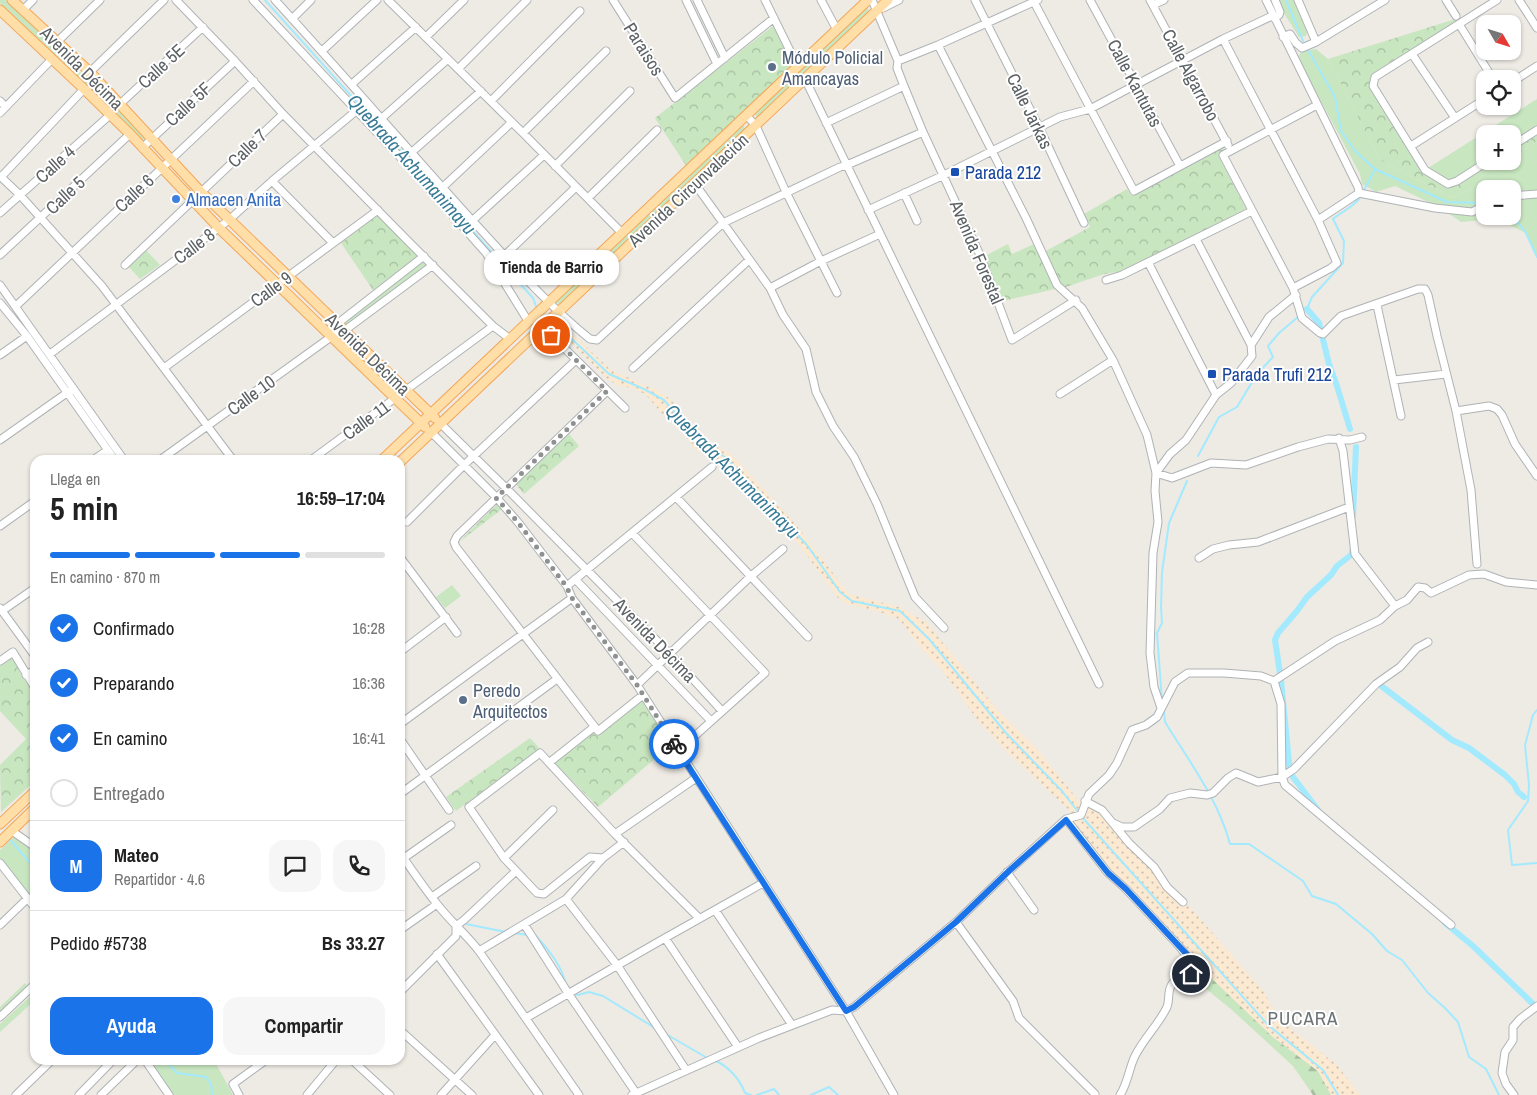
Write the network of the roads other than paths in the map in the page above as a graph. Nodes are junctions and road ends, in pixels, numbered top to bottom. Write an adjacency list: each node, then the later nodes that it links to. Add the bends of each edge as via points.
1 (12, 0): 36 (main road, Avenida Décima)
2 (33, 0): 36 (street)
3 (100, 0): 52 (street)
4 (164, 0): 69 (street)
5 (176, 0): 45 (street)
6 (253, 0): 86 (street)
7 (275, 0): 41 (street)
8 (311, 0): 41 (street)
9 (377, 0): 33 (street)
10 (388, 0): 46 (street)
11 (464, 0): 49 (street)
12 (527, 0): 67 (street)
13 (614, 0): 64 (street, Paraisos, via 674,98)
14 (686, 0): 64 (street)
15 (697, 0): 58 (street)
16 (765, 0): 42 (street)
17 (821, 0): 48 (street)
18 (868, 0): 48 (main road, Avenida Circunvalación)
19 (872, 0): 38 (street, Avenida Forestal)
20 (888, 0): 38 (main road, Avenida Circunvalación)
21 (898, 0): 38 (street)
22 (975, 0): 43 (street, Calle Jarkas)
23 (1090, 0): 74 (street, Calle Kantutas)
24 (1164, 0): 34 (street)
25 (1266, 0): 40 (street)
26 (1275, 0): 40 (street, via 1280,12)
27 (1298, 0): 53 (street)
28 (1385, 0): 53 (street)
29 (1446, 0): 39 (street)
30 (1497, 0): 44 (street)
31 (1519, 0): 47 (street)
32 (1036, 1): 43 (street); 85 (street)
33 (369, 3): 55 (street)
34 (1152, 3): 63 (street, Calle Algarrobo)
35 (0, 10): 59 (main road, Avenida Décima)
36 (23, 10): 52 (main road, Avenida Décima)
37 (580, 11): 80 (street)
38 (877, 11): 62 (street, Avenida Forestal); 71 (main road, Avenida Circunvalación)
39 (1456, 16)
40 (1273, 17): 50 (street); 51 (street)
41 (292, 18): 55 (street)
42 (774, 18): 58 (street); 66 (street)
43 (987, 24): 54 (street); 96 (street, Calle Jarkas)
44 (1460, 24): 57 (street); 68 (street)
45 (203, 27): 61 (street); 81 (street, Calle 5E)
46 (416, 27): 49 (street); 73 (street)
47 (1537, 28)
48 (837, 30): 66 (main road, Avenida Circunvalación)
49 (426, 37): 60 (street)
50 (1283, 37): 53 (street, via 1290,34 1302,48); 82 (street)
51 (1223, 39): 63 (street); 98 (street)
52 (57, 42): 69 (main road, Avenida Décima)
53 (1316, 42)
54 (938, 45): 62 (street); 109 (street)
55 (322, 51): 73 (street)
56 (606, 51): 101 (street)
57 (1412, 54): 92 (street); 107 (street, via 1375,77 1373,86)
58 (725, 58): 64 (street)
59 (52, 59): 76 (main road, Avenida Décima); 84 (street)
60 (448, 59): 67 (street); 91 (street)
61 (235, 60): 72 (street); 103 (street, Calle 5F)
62 (898, 61): 75 (street, Avenida Forestal, via 897,68)
63 (1183, 61): 74 (street); 105 (street, Calle Algarrobo)
64 (717, 64)
65 (1537, 66): 70 (street)
66 (798, 67): 90 (main road, Avenida Circunvalación)
67 (458, 69): 77 (street)
68 (1488, 70)
69 (90, 72): 81 (main road, Avenida Décima)
70 (1521, 76)
71 (805, 79): 94 (street); 95 (main road, Avenida Circunvalación)
72 (254, 81): 88 (street); 113 (street, Calle 6)
73 (352, 84): 91 (street)
74 (1136, 85): 85 (street); 116 (street, Calle Kantutas)
75 (904, 86): 94 (street); 100 (street, Avenida Forestal)
76 (84, 89): 89 (main road, Avenida Décima); 120 (street)
77 (481, 91): 80 (street); 111 (street)
78 (630, 91): 115 (street)
79 (0, 101): 84 (street)
80 (491, 101): 93 (street)
81 (120, 104): 103 (main road, Avenida Décima)
82 (1317, 105): 98 (street); 128 (street)
83 (1476, 105): 92 (street)
84 (6, 107): 87 (street)
85 (1090, 109): 96 (street); 116 (street, via 1134,191)
86 (356, 111): 106 (street, Calle 8); 174 (street, via 486,253)
87 (0, 114)
88 (283, 114): 106 (street); 125 (street, Calle 7)
89 (110, 115): 102 (main road, Avenida Décima); 130 (street, Calle 4)
90 (747, 116): 95 (street); 147 (main road, Avenida Circunvalación)
91 (382, 118): 111 (street)
92 (1455, 118): 107 (street)
93 (512, 122): 101 (street); 123 (street)
94 (826, 123): 114 (street)
95 (756, 126): 122 (main road, Avenida Circunvalación); 126 (street)
96 (1039, 127): 109 (street); 145 (street, Calle Jarkas)
97 (657, 130): 132 (street)
98 (1271, 130): 110 (street); 142 (street)
99 (1537, 130): 104 (street)
100 (923, 132): 114 (street); 119 (street, Avenida Forestal)
101 (523, 133): 112 (street)
102 (130, 134): 108 (main road, Avenida Décima); 139 (street, Calle 5)
103 (152, 138): 108 (street, Calle 5F); 113 (main road, Avenida Décima)
104 (1521, 140)
105 (1227, 141): 110 (street, Calle Algarrobo); 116 (street)
106 (316, 145): 121 (street, Calle 8); 134 (street)
107 (1410, 146): 118 (street, via 1425,170 1448,184)
108 (142, 148): 117 (main road, Avenida Décima)
109 (992, 151): 119 (street); 167 (street, via 1057,285)
110 (1232, 151): 136 (street, via 1223,155)
111 (412, 152): 123 (street)
112 (544, 155): 115 (street); 141 (street)
113 (170, 159): 117 (street, Calle 6); 125 (main road, Avenida Décima)
114 (847, 165): 126 (street); 135 (street)
115 (556, 166): 124 (street)
116 (1180, 166)
117 (161, 168): 133 (main road, Avenida Décima); 151 (street, Calle 6)
118 (1476, 169)
119 (944, 175): 127 (street); 167 (street, Avenida Forestal, via 980,255 1012,340)
120 (0, 177): 130 (street)
121 (272, 181): 140 (street, Calle 8); 150 (street)
122 (695, 184): 144 (street); 173 (main road, Avenida Circunvalación)
123 (443, 187): 141 (street)
124 (576, 187): 132 (street); 154 (street)
125 (201, 192): 133 (street, Calle 7); 140 (main road, Avenida Décima)
126 (786, 192): 144 (street); 156 (street)
127 (904, 193): 135 (street); 143 (street)
128 (1359, 193): 137 (street, via 1435,208); 142 (street)
129 (1537, 194): 131 (street)
130 (20, 195): 138 (street, Calle 4); 139 (street)
131 (1521, 195)
132 (588, 198): 147 (street)
133 (193, 200): 146 (main road, Avenida Décima); 158 (street, Calle 7)
134 (378, 210): 150 (street, Calle 9); 153 (street)
135 (868, 210): 148 (street)
136 (1252, 210): 149 (street); 165 (street)
137 (1476, 210)
138 (0, 213)
139 (41, 217): 151 (street); 152 (street, Calle 5)
140 (229, 220): 146 (street, Calle 8); 160 (main road, Avenida Décima)
141 (472, 220): 154 (street)
142 (1318, 220): 165 (street, via 1337,263)
143 (917, 221)
144 (723, 223): 155 (street); 173 (street, via 597,340 590,339)
145 (1084, 223)
146 (219, 228): 162 (main road, Avenida Décima); 170 (street, Calle 8)
147 (622, 233): 171 (main road, Avenida Circunvalación)
148 (880, 234): 156 (street); 259 (street)
149 (1196, 239): 157 (street); 181 (street)
150 (333, 243): 160 (street, Calle 9)
151 (72, 252): 170 (street); 172 (street, Calle 6)
152 (0, 256)
153 (424, 256): 159 (street); 176 (street, Calle 10)
154 (504, 256): 171 (street)
155 (749, 260): 164 (street); 187 (street)
156 (821, 261): 164 (street); 166 (street)
157 (1148, 262): 161 (street); 194 (street)
158 (125, 265)
159 (433, 265): 175 (street); 176 (street, Calle 10)
160 (288, 276): 162 (street, Calle 9); 176 (main road, Avenida Décima)
161 (1106, 280)
162 (277, 284): 179 (main road, Avenida Décima); 186 (street, Calle 9)
163 (0, 285): 172 (street)
164 (770, 288): 244 (street, via 783,315 806,349 816,392 877,504 915,597)
165 (1294, 291): 169 (street, via 1302,318 1323,334 1341,316); 181 (street, via 1269,317)
166 (837, 293)
167 (1076, 300): 185 (street)
168 (0, 302): 178 (street)
169 (1377, 304): 188 (street, via 1424,289); 189 (street)
170 (115, 305): 182 (street, Calle 8); 186 (street)
171 (544, 305): 173 (street); 174 (main road, Avenida Circunvalación)
172 (16, 306): 182 (street)
173 (554, 316): 177 (main road, Avenida Circunvalación)
174 (530, 319): 180 (main road, Avenida Circunvalación)
175 (493, 326): 180 (street); 191 (street, Calle 11)
176 (341, 328): 179 (street, Calle 10); 191 (main road, Avenida Décima)
177 (540, 329): 184 (street, via 551,335); 201 (main road, Avenida Circunvalación)
178 (27, 336): 183 (street); 190 (street)
179 (332, 337): 195 (main road, Avenida Décima); 202 (street, Calle 10)
180 (510, 339): 198 (main road, Avenida Circunvalación)
181 (1251, 345): 194 (street, via 1252,356 1231,383)
182 (50, 354): 190 (street)
183 (0, 355)
184 (576, 360): 192 (street); 215 (street)
185 (1113, 360): 193 (street); 219 (street, via 1147,435)
186 (164, 368): 202 (street)
187 (633, 368)
188 (1446, 374): 189 (street); 197 (street)
189 (1394, 380): 199 (street)
190 (71, 390): 206 (street); 207 (street); 210 (street)
191 (406, 390): 195 (street, Calle 11); 198 (main road, Avenida Décima)
192 (607, 391): 196 (street); 221 (street)
193 (1060, 394)
194 (1216, 395): 219 (street, via 1186,440)
195 (394, 398): 200 (main road, Avenida Décima); 213 (street, Calle 11)
196 (625, 408)
197 (1456, 411): 220 (street, via 1489,406 1497,409); 232 (street, via 1471,490)
198 (430, 414): 200 (main road, Avenida Circunvalación); 201 (main road, Avenida Décima)
199 (1401, 416)
200 (421, 423): 203 (main road, Avenida Décima); 214 (main road, Avenida Circunvalación)
201 (440, 423): 203 (main road, Avenida Circunvalación); 215 (street, Avenida Décima)
202 (208, 426): 211 (street, Calle 10); 212 (street)
203 (431, 432): 216 (main road, Avenida Circunvalación); 217 (street, Avenida Décima)
204 (1339, 438): 205 (street); 219 (street, via 1298,447 1246,465 1211,463 1172,478); 225 (street)
205 (1362, 438)
206 (0, 440)
207 (108, 450): 208 (street); 209 (street)
208 (100, 455)
209 (112, 455)
210 (120, 455)
211 (167, 455)
212 (229, 455)
213 (318, 455)
214 (387, 455)
215 (474, 456): 217 (street); 221 (street, Avenida Décima)
216 (405, 457)
217 (464, 465): 223 (street, Avenida Décima); 226 (street)
218 (712, 467): 222 (street)
219 (1156, 473): 262 (street, via 1158,522 1153,553 1150,653 1154,687)
220 (1537, 476)
221 (506, 488): 223 (street); 233 (street, Avenida Décima)
222 (676, 496): 228 (street); 234 (street)
223 (496, 498): 237 (street, Avenida Décima); 246 (street, via 454,542)
224 (30, 505): 227 (street)
225 (1350, 507): 230 (street, via 1258,542 1213,549); 240 (street, via 1355,554)
226 (407, 522)
227 (0, 526)
228 (632, 533): 233 (street); 242 (street)
229 (783, 549): 234 (street)
230 (1199, 558)
231 (405, 564): 243 (street)
232 (1476, 564)
233 (586, 570): 235 (street); 251 (street, Avenida Décima)
234 (750, 577): 242 (street); 247 (street)
235 (575, 579): 237 (street); 253 (street, Avenida Décima)
236 (1537, 585): 240 (street, via 1506,582 1484,574 1469,575 1431,593 1418,586 1407,600)
237 (566, 586): 239 (street, Avenida Décima)
238 (30, 591): 241 (street)
239 (572, 598): 246 (street); 260 (street, Avenida Décima)
240 (1395, 606): 257 (street, via 1380,620 1335,641)
241 (1, 610): 250 (street)
242 (710, 615): 251 (street); 263 (street, via 764,673)
243 (446, 618): 245 (street); 249 (street)
244 (944, 628)
245 (457, 633)
246 (524, 634): 256 (street); 264 (street)
247 (808, 637)
248 (1428, 642): 271 (street, via 1376,684 1294,769)
249 (405, 648)
250 (30, 649)
251 (669, 654): 253 (street); 263 (street, Avenida Décima)
252 (0, 661): 255 (street, via 13,652)
253 (657, 664): 260 (street); 265 (street, Avenida Décima)
254 (30, 673): 255 (street)
255 (26, 675): 258 (street)
256 (557, 680): 266 (street); 270 (street)
257 (1274, 680): 262 (street, via 1261,676 1188,673 1175,682); 271 (street, via 1281,704)
258 (30, 681)
259 (1099, 684)
260 (637, 685): 261 (street, Avenida Décima)
261 (643, 695): 266 (street, via 598,731); 268 (street, Avenida Décima)
262 (1161, 708): 275 (street, via 1157,717 1132,730 1118,763)
263 (722, 711): 265 (street)
264 (405, 720)
265 (711, 721): 268 (street)
266 (594, 726): 269 (street)
267 (405, 746): 270 (street)
268 (678, 751): 272 (street, Avenida Décima)
269 (550, 762): 283 (street); 288 (street, via 540,753 469,807)
270 (426, 775): 273 (street); 276 (street)
271 (1282, 777): 281 (street, via 1258,782 1236,773 1213,793 1190,793 1170,798 1134,827); 308 (street, via 1285,785)
272 (696, 778): 283 (street); 295 (street, Avenida Décima)
273 (405, 790)
274 (30, 795): 280 (main road)
275 (1085, 801): 279 (street, via 1081,815); 281 (street, via 1102,810)
276 (449, 810)
277 (553, 810): 288 (street)
278 (30, 813): 284 (main road)
279 (1066, 820): 294 (street); 349 (street, via 1108,873 1196,967 1191,974 1173,982 1168,1005 1135,1056)
280 (1, 821)
281 (1113, 823): 300 (street)
282 (451, 825): 287 (street)
283 (615, 834): 285 (street)
284 (6, 836): 286 (street)
285 (624, 842): 289 (street); 304 (street)
286 (30, 845)
287 (405, 853)
288 (504, 858): 293 (street)
289 (603, 858): 293 (street, via 590,857 544,894 537,893); 298 (street)
290 (405, 859): 296 (street)
291 (0, 863): 297 (street)
292 (476, 866): 296 (street)
293 (516, 871): 310 (street)
294 (1007, 872): 303 (street); 305 (street)
295 (764, 883): 302 (street); 319 (street, Avenida Décima)
296 (432, 897): 301 (street)
297 (28, 898): 299 (street); 307 (street)
298 (566, 899): 306 (street); 314 (street)
299 (30, 901)
300 (1183, 902)
301 (437, 904): 309 (street); 310 (street)
302 (715, 910): 304 (street); 322 (street)
303 (1034, 910)
304 (700, 918): 311 (street)
305 (956, 922): 319 (street); 336 (street, via 1013,1001 1019,1018)
306 (524, 924): 312 (street); 317 (street)
307 (0, 925)
308 (1451, 925)
309 (405, 926)
310 (456, 926): 312 (street); 313 (street, via 456,936)
311 (665, 938): 314 (street); 325 (street)
312 (479, 951): 321 (street)
313 (437, 954): 315 (street); 324 (street)
314 (617, 965): 317 (street); 333 (street)
315 (405, 987)
316 (30, 989): 320 (street)
317 (568, 993): 321 (street); 335 (street)
318 (1537, 1006): 350 (street, via 1513,1027 1514,1040 1505,1052 1502,1073)
319 (846, 1011): 322 (street, via 832,1010); 348 (street, Avenida Décima)
320 (0, 1017)
321 (526, 1018): 347 (street)
322 (792, 1025): 325 (street)
323 (405, 1034): 334 (street)
324 (494, 1035): 334 (street); 346 (street)
325 (738, 1047): 333 (street)
326 (47, 1065): 337 (street)
327 (108, 1065): 338 (street)
328 (133, 1065): 339 (street)
329 (148, 1065): 340 (street)
330 (259, 1065): 341 (street, via 233,1084)
331 (332, 1065): 342 (street)
332 (357, 1065): 343 (street)
333 (686, 1070): 335 (street)
334 (455, 1079): 344 (street); 345 (street)
335 (634, 1094)
336 (1096, 1094)
337 (16, 1095)
338 (79, 1095)
339 (101, 1095)
340 (169, 1095)
341 (239, 1095)
342 (307, 1095)
343 (390, 1095)
344 (441, 1095)
345 (472, 1095)
346 (538, 1095)
347 (579, 1095)
348 (894, 1095)
349 (1120, 1095)
350 (1514, 1095)

